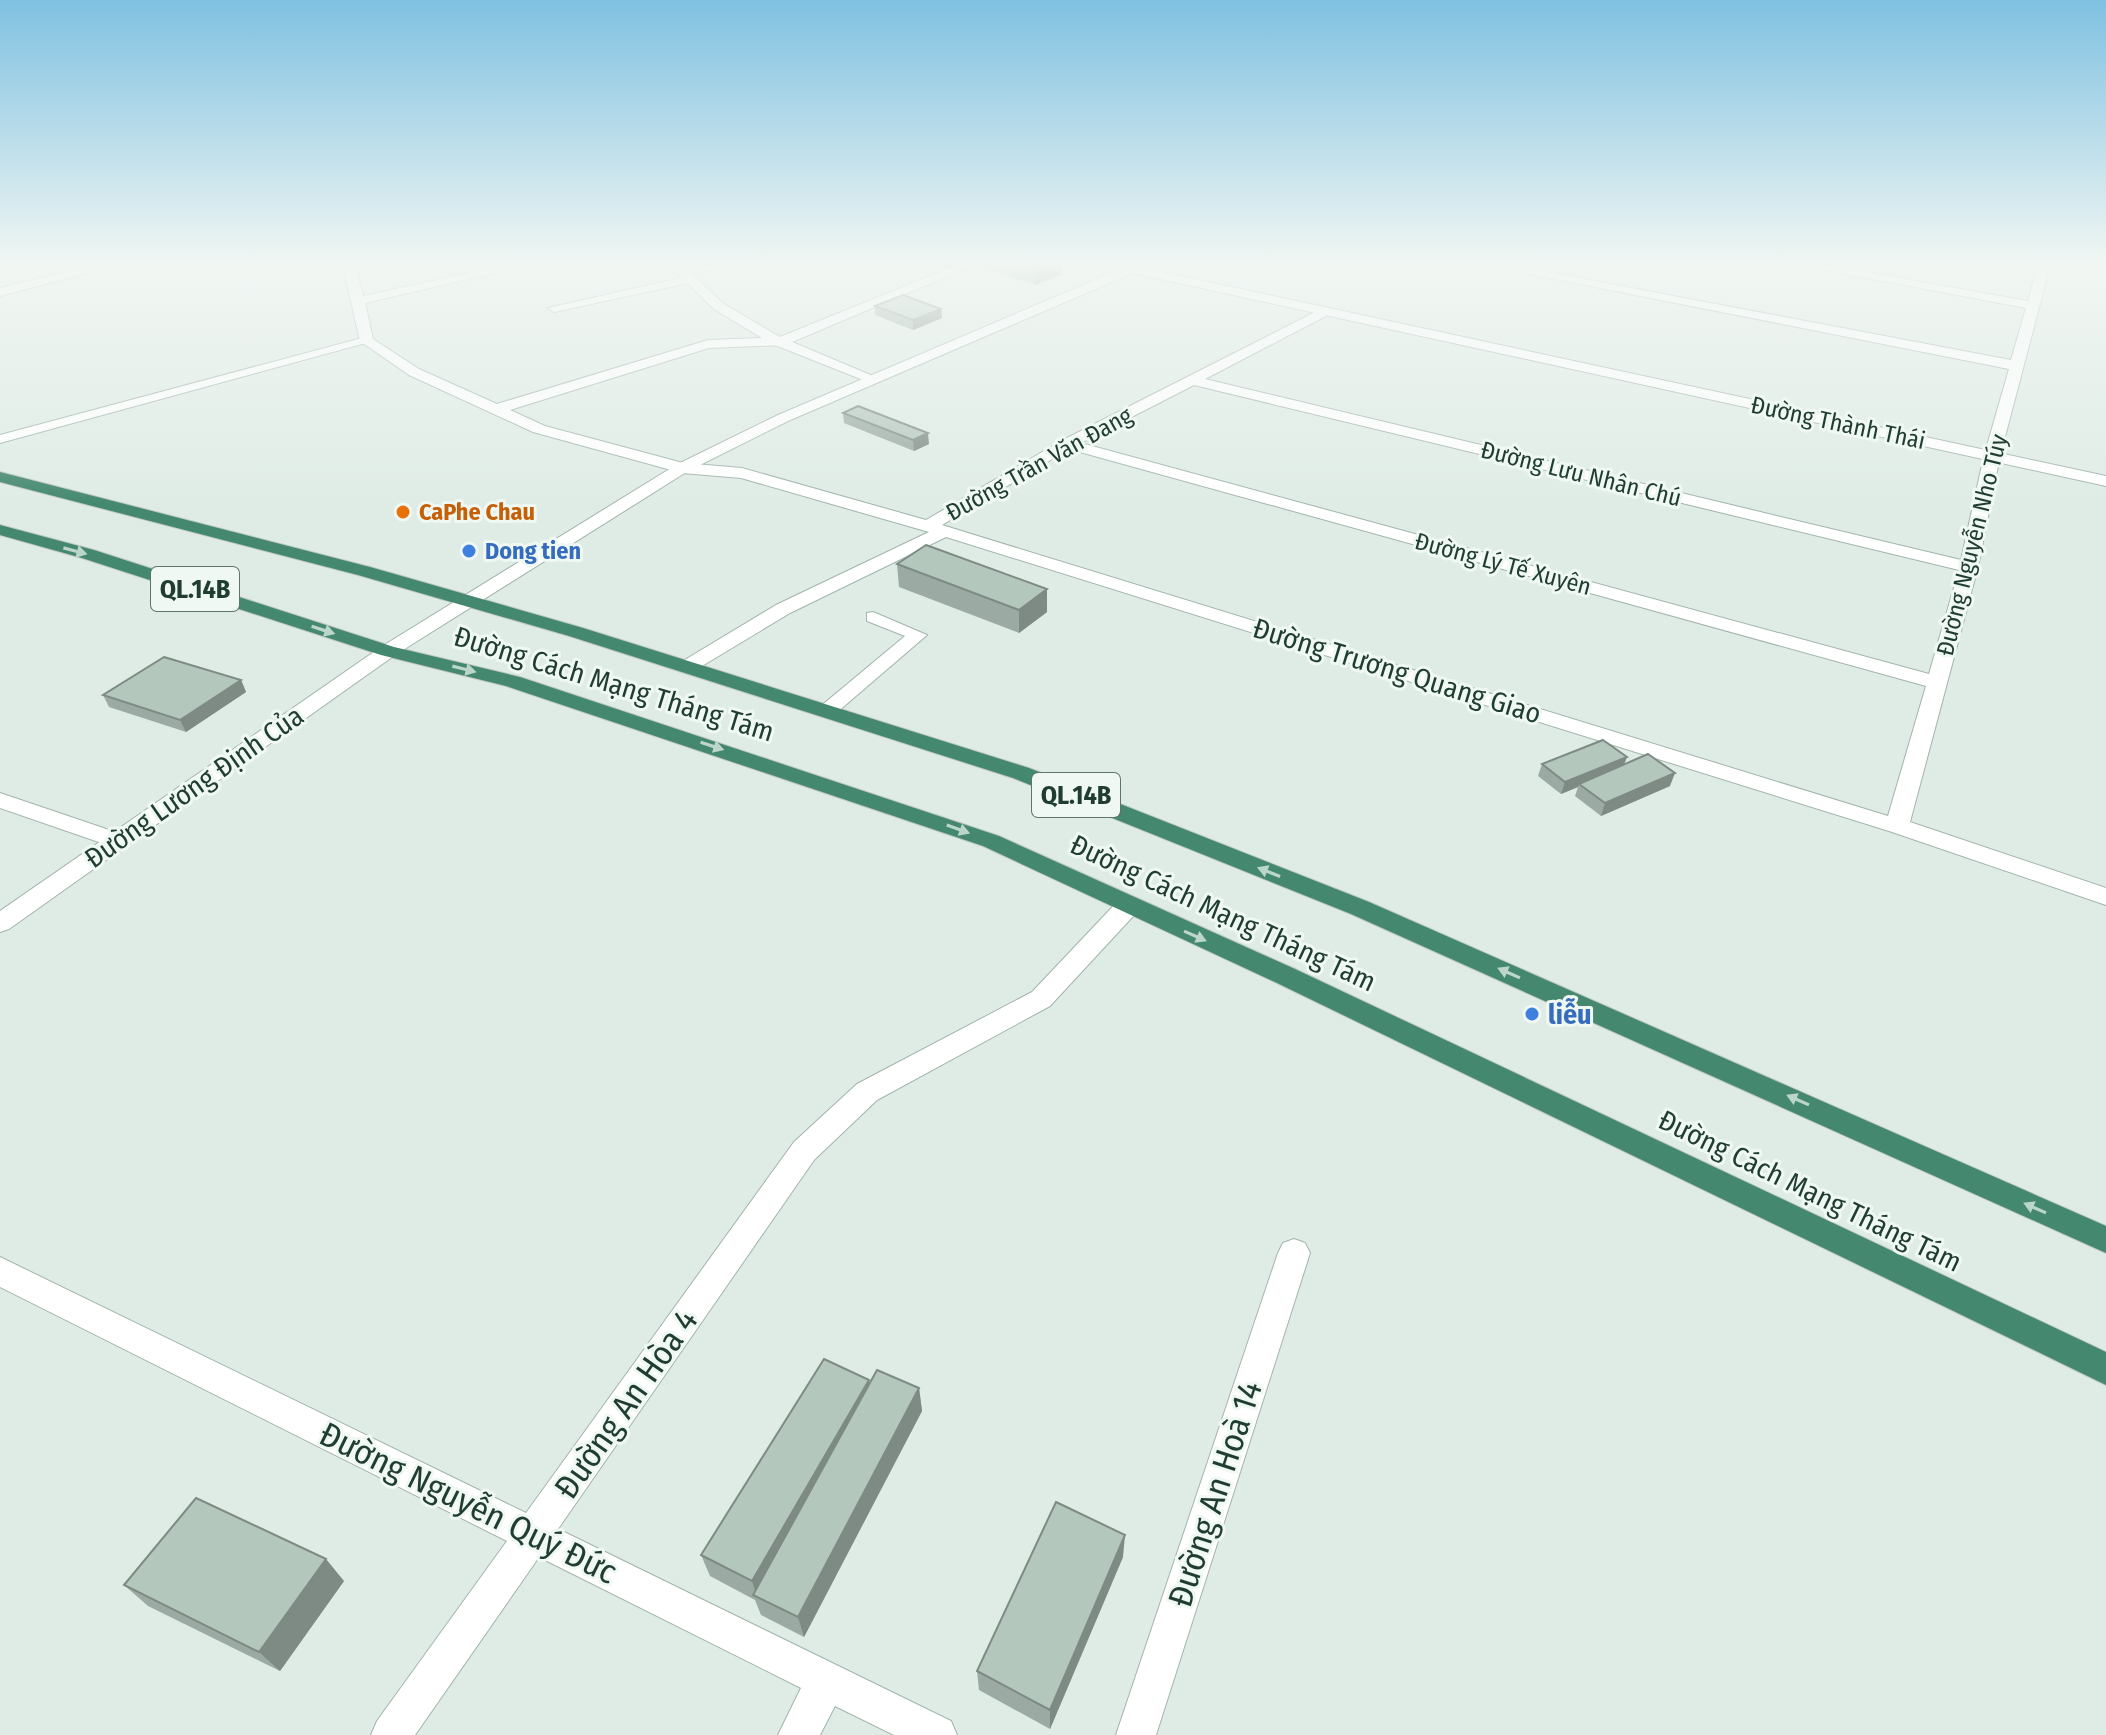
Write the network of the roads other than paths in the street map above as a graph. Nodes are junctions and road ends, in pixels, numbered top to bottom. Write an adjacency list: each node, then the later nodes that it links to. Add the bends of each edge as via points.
1 (360, 343): 14 (lane)
2 (370, 343): 13 (street, Đường Trương Quang Giao, via 414,372)
3 (745, 343): 13 (street, via 708,344)
4 (782, 343): 11 (lane)
5 (958, 343): 11 (street, Đường Lương Định Của)
6 (1264, 343): 12 (street, Đường Trần Văn Đang)
7 (1462, 343): 16 (street, Đường Thành Thái)
8 (1898, 343): 10 (street)
9 (2024, 343): 10 (street, Đường Nguyễn Nho Túy)
10 (2018, 366): 16 (street, Đường Nguyễn Nho Túy)
11 (873, 379): 17 (street, Đường Lương Định Của)
12 (1193, 380): 15 (street, Đường Trần Văn Đang); 22 (street, Đường Lưu Nhân Chú)
13 (497, 409): 17 (street, Đường Trương Quang Giao, via 539,429)
14 (0, 439)
15 (1067, 444): 20 (street, Đường Trần Văn Đang); 27 (street, Đường Lý Tế Xuyên)
16 (1992, 456): 19 (street, Đường Thành Thái); 22 (street, Đường Nguyễn Nho Túy)
17 (682, 468): 20 (street, Đường Trương Quang Giao, via 742,473); 23 (street, Đường Lương Định Của)
18 (0, 477): 23 (highway, Đường Cách Mạng Tháng Tám / QL.14B)
19 (2106, 481)
20 (936, 528): 26 (street, Đường Trần Văn Đang, via 739,632); 30 (street, Đường Trương Quang Giao)
21 (0, 530): 25 (highway, Đường Cách Mạng Tháng Tám / QL.14B, one-way to 25)
22 (1969, 567): 27 (street, Đường Nguyễn Nho Túy)
23 (466, 600): 25 (street, Đường Lương Định Của); 26 (highway, Đường Cách Mạng Tháng Tám / QL.14B)
24 (873, 617): 28 (lane, via 918,635)
25 (388, 651): 31 (street, Đường Lương Định Của); 33 (highway, Đường Cách Mạng Tháng Tám / QL.14B, one-way to 33, via 513,681 889,804 991,841)
26 (690, 665): 28 (highway, Đường Cách Mạng Tháng Tám / QL.14B)
27 (1938, 683): 30 (street, Đường Nguyễn Nho Túy)
28 (828, 710): 35 (highway, Đường Cách Mạng Tháng Tám / QL.14B, one-way to 28, via 1360,908 1021,773)
29 (0, 800): 31 (street)
30 (1897, 826): 32 (street, Đường Trương Quang Giao)
31 (119, 841): 34 (street, Đường Lương Định Của)
32 (2106, 897)
33 (1128, 906): 38 (highway, Đường Cách Mạng Tháng Tám / QL.14B, one-way to 38, via 1300,983); 39 (street, Đường An Hòa 4, via 1041,999 867,1092 804,1151)
34 (0, 923)
35 (2106, 1240)
36 (1294, 1253): 44 (street, Đường An Hoà 14)
37 (0, 1271): 39 (street, Đường Nguyễn Quý Đức)
38 (2106, 1369)
39 (533, 1536): 40 (street, Đường Nguyễn Quý Đức); 41 (street, Đường An Hòa 4)
40 (827, 1681): 42 (street); 43 (street, Đường Nguyễn Quý Đức)
41 (391, 1735)
42 (798, 1735)
43 (937, 1735)
44 (1136, 1735)

